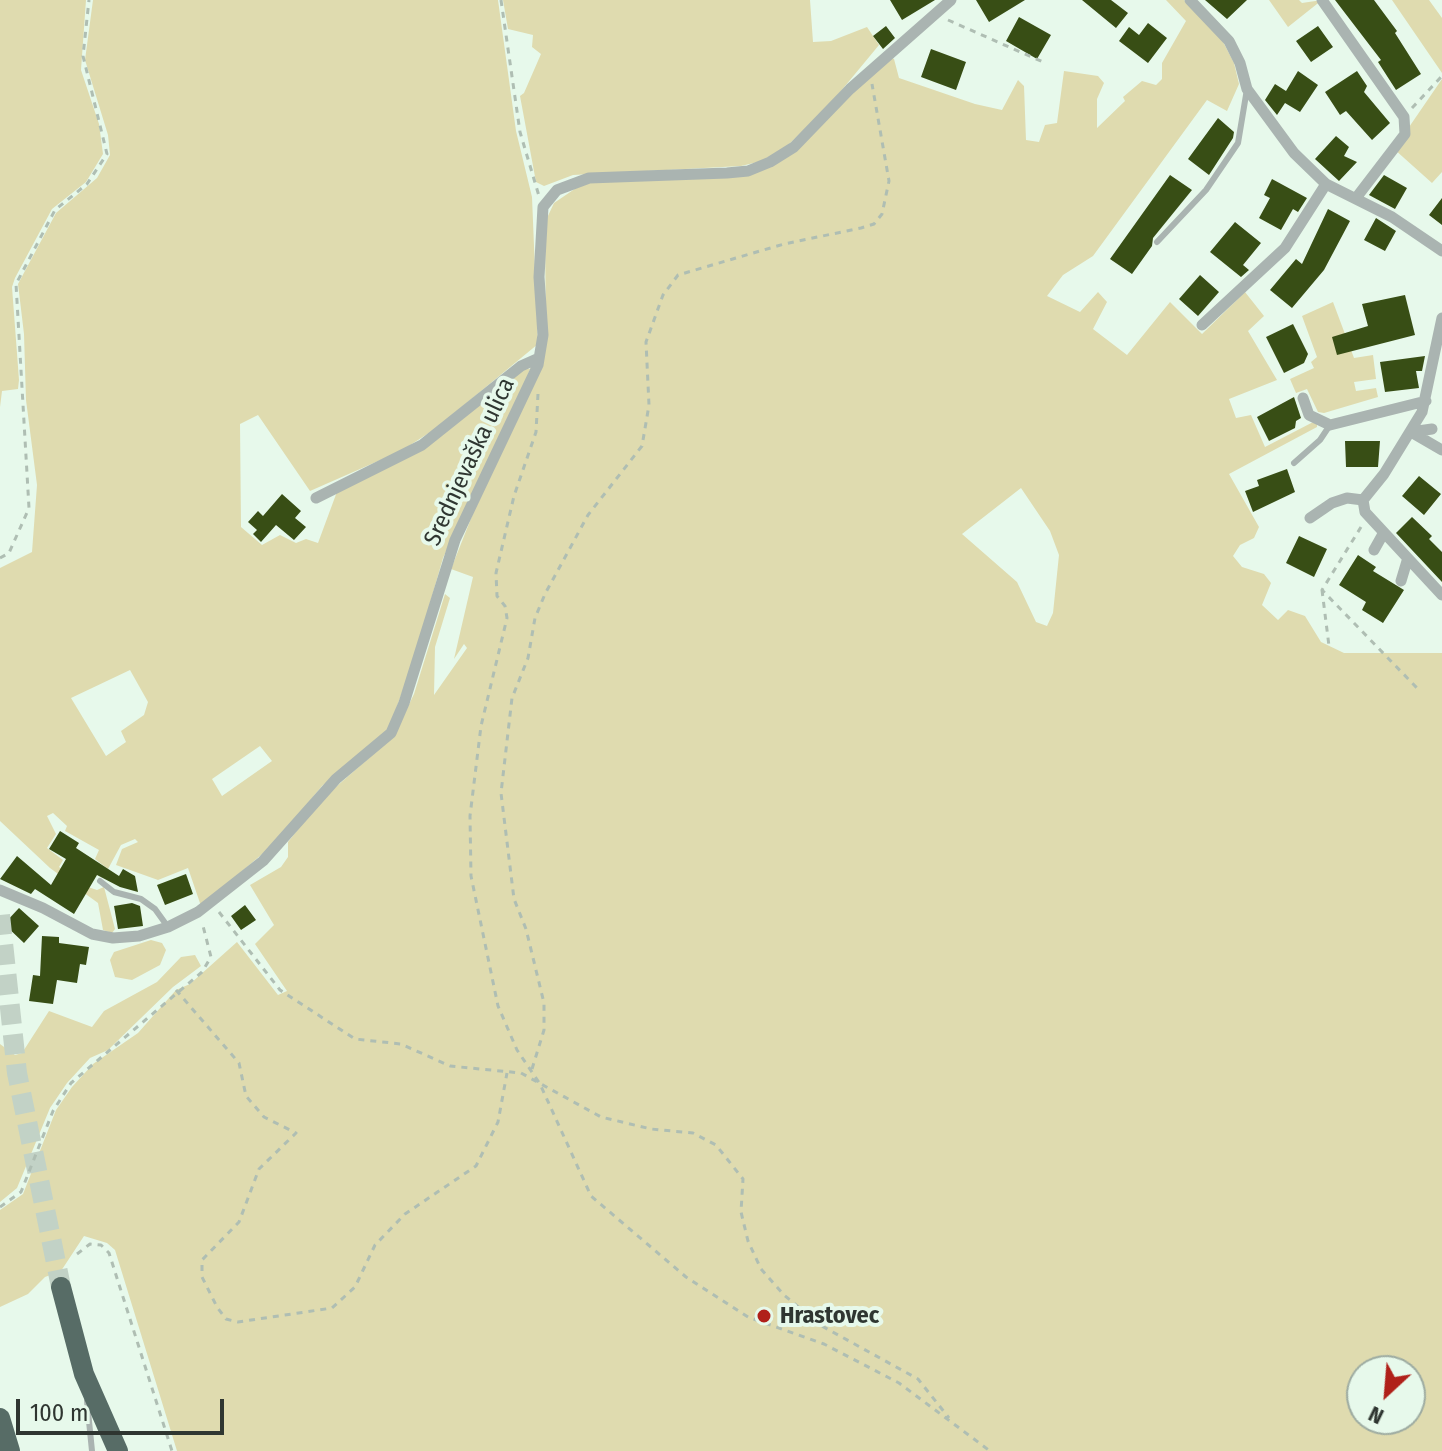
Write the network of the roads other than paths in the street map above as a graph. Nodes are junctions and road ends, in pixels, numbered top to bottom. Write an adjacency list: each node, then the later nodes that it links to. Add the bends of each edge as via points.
1 (951, 0): 11 (street, Srednjevaška ulica, via 794,147 770,162 727,173 589,178 557,190 543,207 539,229)
2 (1190, 0): 4 (street, via 1229,41)
3 (1322, 0): 6 (street, via 1404,117 1405,134)
4 (1247, 89): 5 (street, via 1294,153); 7 (lane, via 1238,143 1206,190)
5 (1326, 184): 6 (street); 10 (street, via 1285,248)
6 (1356, 198): 8 (street)
7 (1157, 242)
8 (1442, 251)
9 (1442, 318): 13 (street)
10 (1202, 325)
11 (539, 358): 19 (street, via 521,366 422,445); 29 (street, Srednjevaška ulica, via 455,540 391,733 336,779 263,861 212,903)
12 (1303, 398): 14 (street, via 1309,415)
13 (1426, 401): 14 (street); 16 (street)
14 (1330, 425): 18 (lane)
15 (1432, 429): 16 (street)
16 (1411, 432): 17 (street); 20 (street)
17 (1442, 450)
18 (1294, 463)
19 (316, 498)
20 (1364, 506): 21 (street, via 1347,498); 22 (street)
21 (1310, 518)
22 (1383, 534): 23 (street); 24 (street)
23 (1374, 550)
24 (1407, 561): 25 (street); 26 (street)
25 (1401, 581)
26 (1440, 591)
27 (100, 881): 29 (lane, via 114,892 141,899)
28 (0, 890): 29 (street, Srednjevaška ulica, via 92,934 139,936)
29 (168, 927)
30 (61, 1287): 31 (highway)
31 (84, 1374): 34 (lane); 35 (highway)
32 (0, 1418): 33 (highway)
33 (10, 1451)
34 (92, 1451)
35 (118, 1451)

